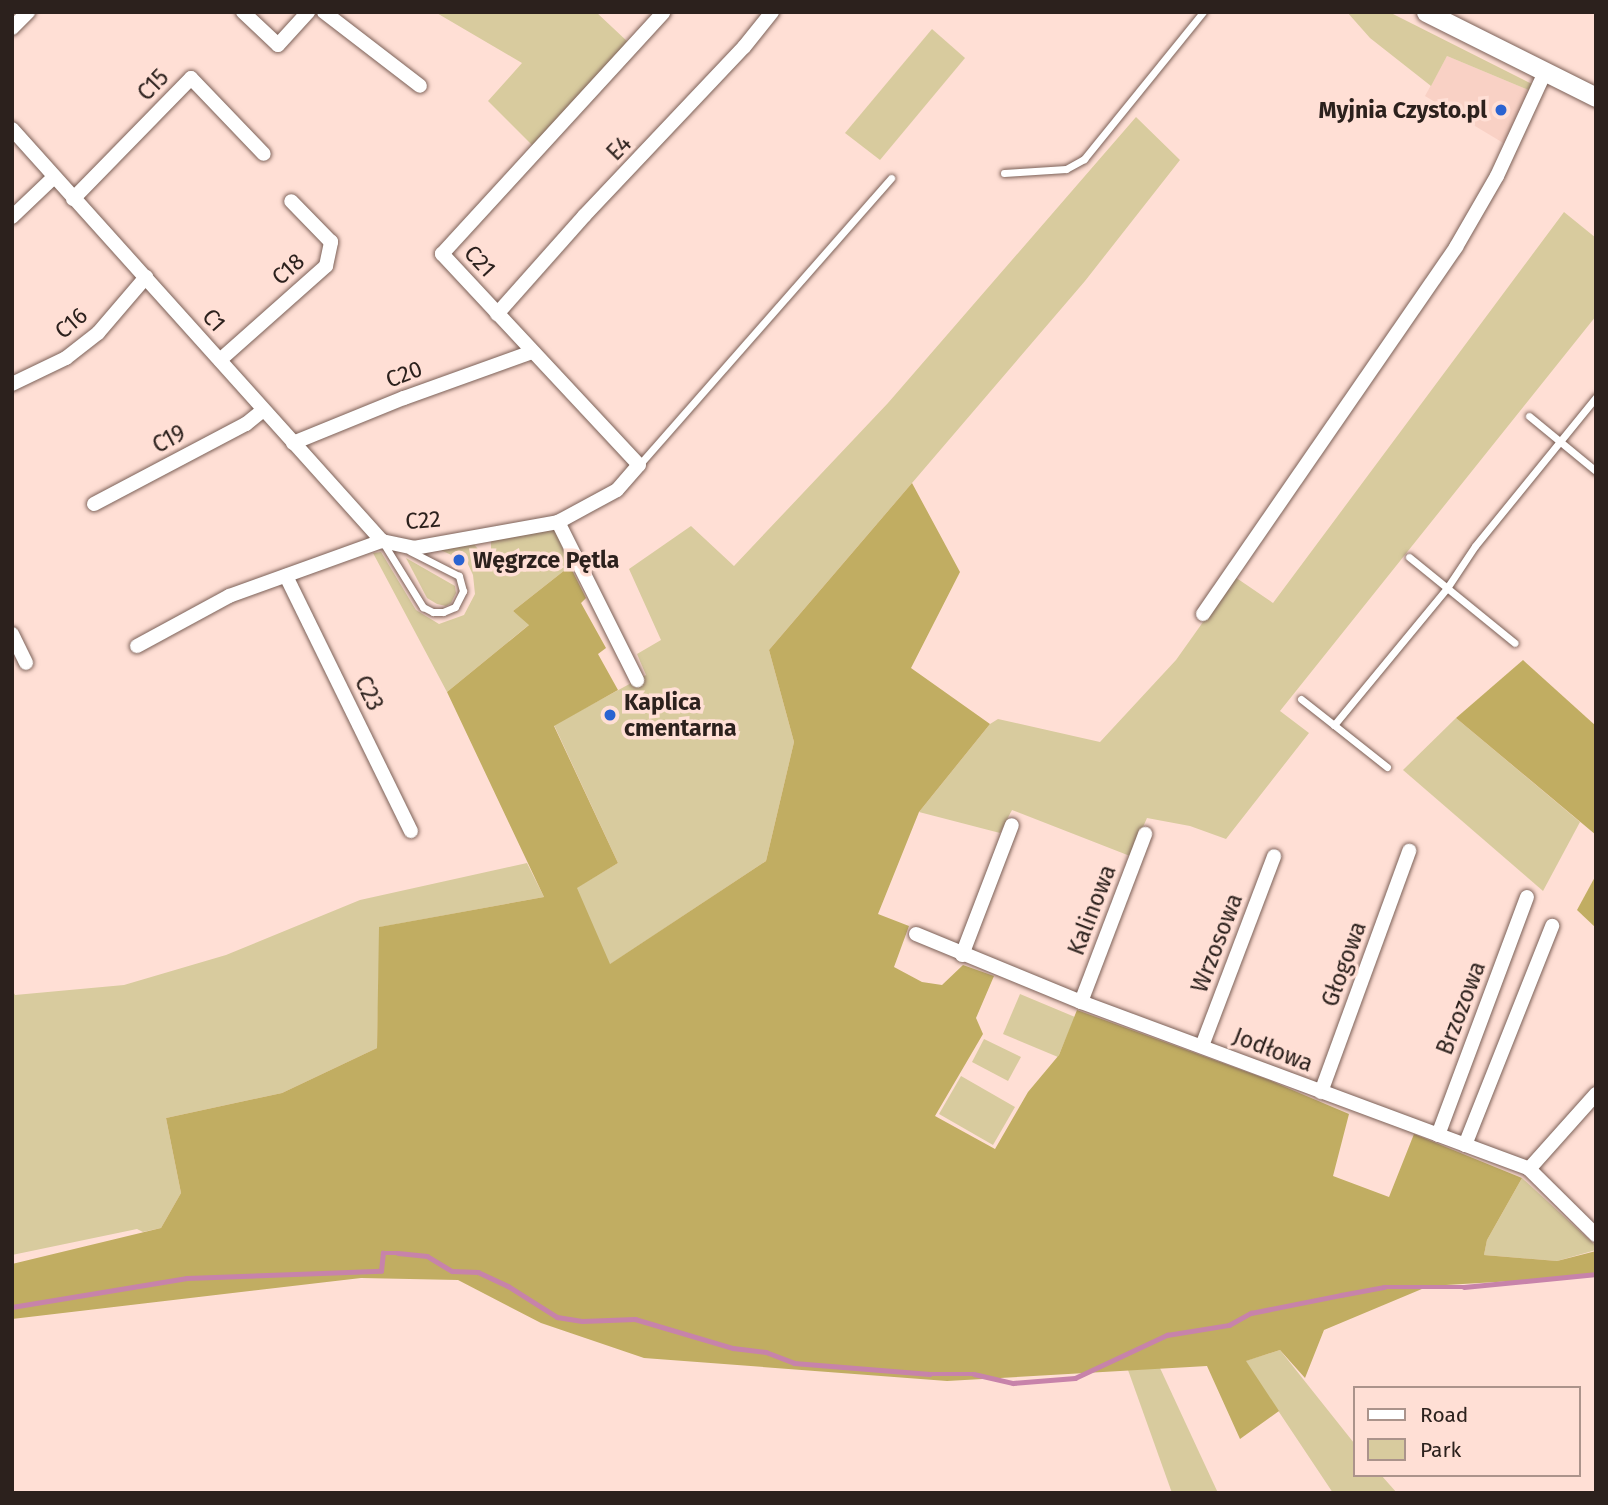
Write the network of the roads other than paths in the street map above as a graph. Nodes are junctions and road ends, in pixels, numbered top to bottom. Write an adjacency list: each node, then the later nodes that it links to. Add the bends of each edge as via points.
1 (28, 12): 9 (street)
2 (243, 12): 3 (street, via 278,46)
3 (308, 12)
4 (324, 12): 11 (street)
5 (664, 12): 22 (street, C21, via 442,254)
6 (772, 12): 22 (street, E4)
7 (1203, 12): 15 (lane, via 1084,159 1066,169)
8 (1426, 12): 10 (main road)
9 (12, 28)
10 (1545, 72): 12 (main road); 40 (street, via 1497,176 1456,247)
11 (420, 86)
12 (1596, 97)
13 (12, 129): 16 (street, C1)
14 (264, 154): 18 (street, C15, via 191,78)
15 (1004, 173)
16 (54, 177): 18 (street, C1); 20 (street)
17 (891, 178): 31 (lane)
18 (73, 199): 21 (street, C1)
19 (290, 201): 24 (street, C18, via 331,242 326,265)
20 (12, 217)
21 (146, 276): 24 (street, C1); 25 (street, C16, via 98,333 66,358)
22 (497, 314): 23 (street, C21)
23 (532, 352): 30 (street, C20); 31 (street, C21)
24 (220, 360): 27 (street, C1)
25 (12, 384)
26 (1596, 397): 29 (lane)
27 (264, 410): 30 (street, C1); 33 (street, C19, via 246,424)
28 (1529, 416): 29 (lane)
29 (1561, 440): 32 (lane); 39 (lane)
30 (293, 443): 35 (street, C1)
31 (639, 465): 34 (street, via 617,490)
32 (1596, 471)
33 (94, 504)
34 (558, 522): 36 (street, C22); 45 (street)
35 (382, 541): 36 (street, C22); 36 (lane, via 423,607 433,612 455,607 463,591 459,576); 38 (street, C22)
36 (402, 547)
37 (1409, 557): 39 (lane)
38 (286, 576): 43 (street, C22, via 229,596); 50 (street, C23)
39 (1447, 588): 42 (lane); 47 (lane)
40 (1203, 614)
41 (12, 634): 44 (street)
42 (1515, 643)
43 (137, 646)
44 (26, 663)
45 (637, 680)
46 (1301, 699): 47 (lane)
47 (1334, 725): 48 (lane)
48 (1387, 767)
49 (1012, 825): 57 (street)
50 (411, 831)
51 (1144, 834): 58 (street, Kalinowa)
52 (1409, 851): 60 (street, Głogowa)
53 (1274, 856): 59 (street, Wrzosowa)
54 (1527, 897): 62 (street, Brzozowa)
55 (1552, 926): 63 (street)
56 (916, 934): 57 (street, Jodłowa)
57 (962, 956): 58 (street, Jodłowa)
58 (1081, 1002): 59 (street, Jodłowa)
59 (1202, 1046): 60 (street, Jodłowa)
60 (1321, 1092): 62 (street, Jodłowa)
61 (1596, 1094): 64 (street)
62 (1438, 1135): 63 (street, Jodłowa)
63 (1465, 1145): 64 (street, Jodłowa)
64 (1529, 1169): 65 (street, Jodłowa)
65 (1596, 1235)

